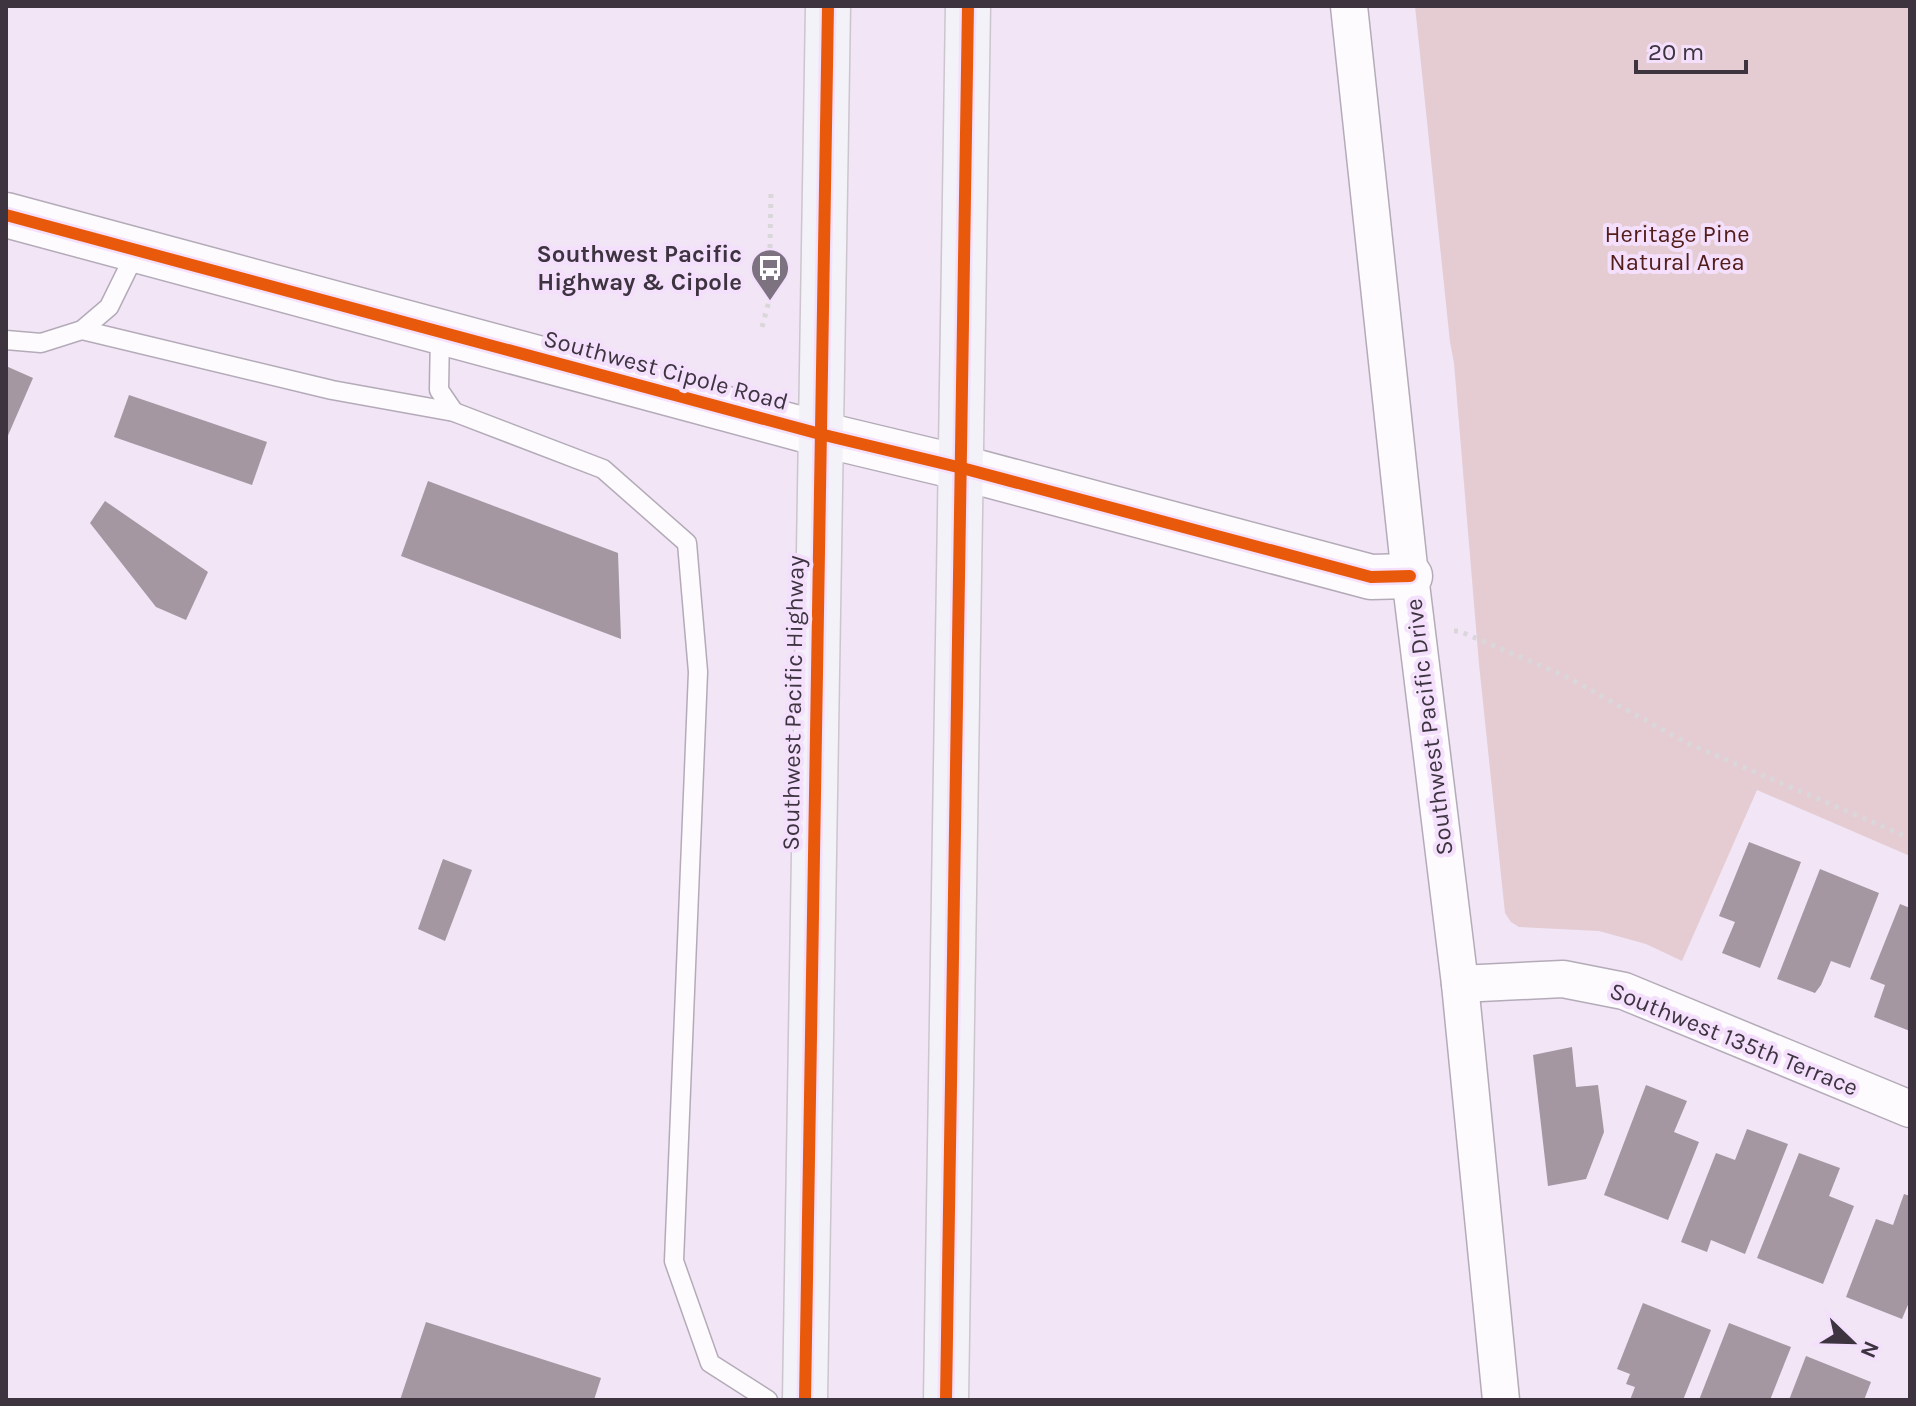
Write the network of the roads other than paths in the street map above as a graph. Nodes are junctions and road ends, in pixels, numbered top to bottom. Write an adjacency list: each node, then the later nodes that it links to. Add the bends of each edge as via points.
1 (828, 6): 10 (highway, Southwest Pacific Highway)
2 (968, 6): 11 (highway)
3 (1349, 6): 12 (street, Southwest Pacific Drive)
4 (6, 215): 5 (street, Southwest Cipole Road)
5 (137, 250): 6 (lane, via 109,307); 7 (street, Southwest Cipole Road)
6 (82, 330): 8 (lane, via 41,343); 9 (lane, via 332,390)
7 (440, 332): 9 (lane, via 439,390); 10 (street, Southwest Cipole Road)
8 (6, 340)
9 (454, 412): 15 (lane, via 603,469 687,543 698,672 674,1261 710,1363)
10 (820, 434): 11 (street, Southwest Cipole Road); 16 (highway, Southwest Pacific Highway)
11 (962, 468): 12 (street, Southwest Cipole Road, via 1371,577); 17 (highway)
12 (1410, 576): 13 (street, Southwest Pacific Drive)
13 (1460, 984): 14 (street, Southwest 135th Terrace, via 1563,979 1624,991); 18 (street, Southwest Pacific Drive)
14 (1910, 1109)
15 (768, 1400)
16 (805, 1400)
17 (946, 1400)
18 (1501, 1400)

